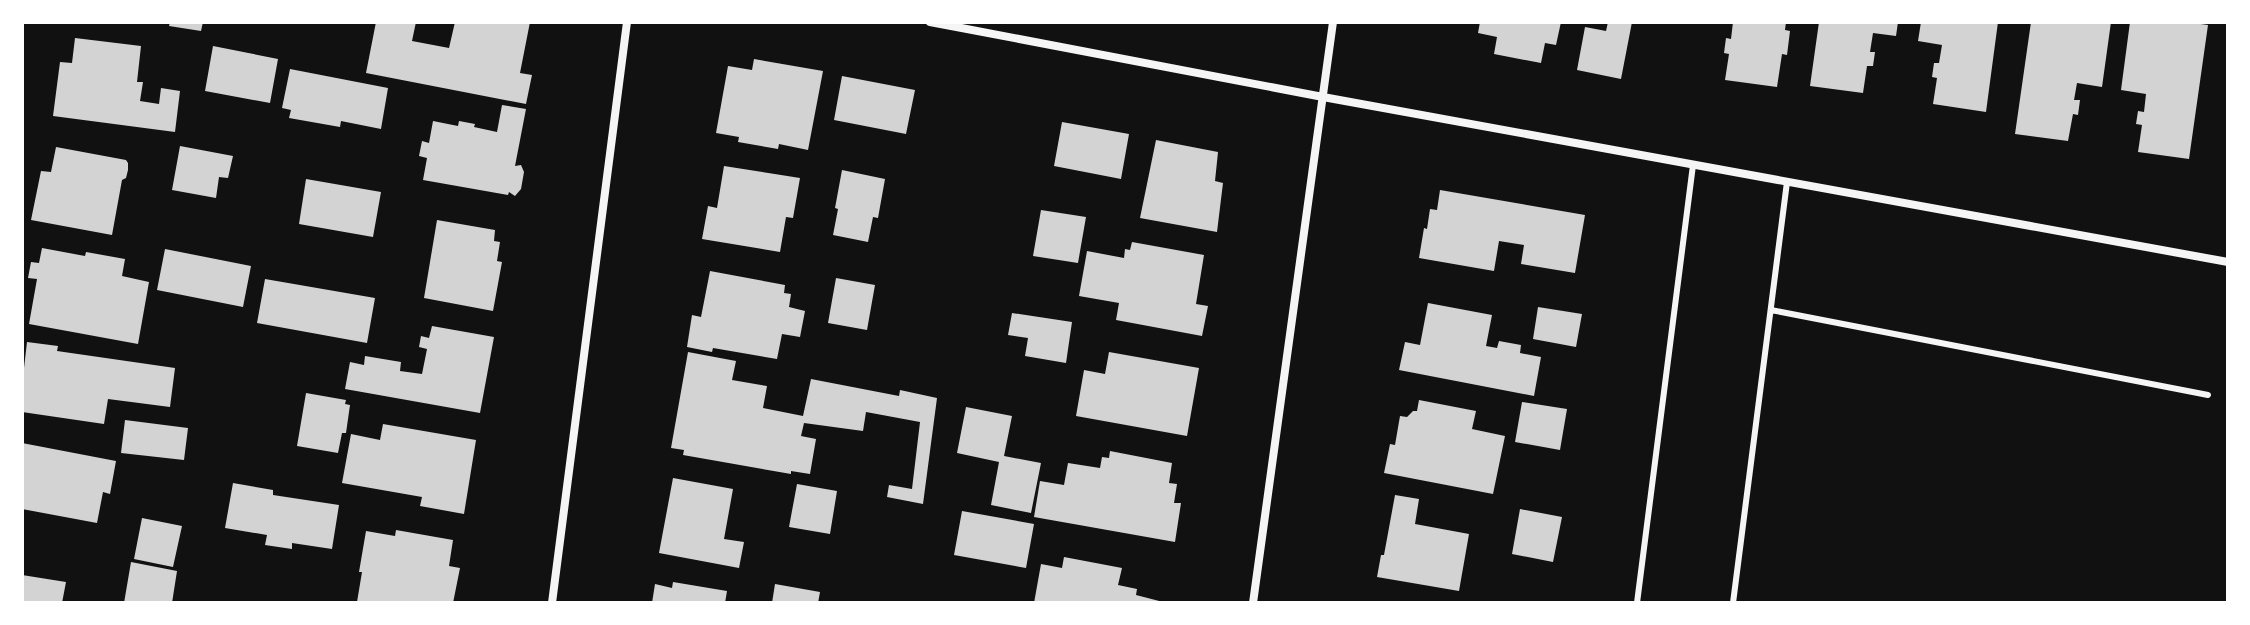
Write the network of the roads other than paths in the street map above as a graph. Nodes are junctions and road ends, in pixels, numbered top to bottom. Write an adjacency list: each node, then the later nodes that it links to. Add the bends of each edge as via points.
1 (627, 22): 10 (street)
2 (930, 22): 4 (street)
3 (1333, 22): 4 (street)
4 (1323, 97): 5 (street); 11 (street)
5 (1693, 165): 6 (street); 12 (lane)
6 (1787, 182): 7 (street); 8 (lane)
7 (2228, 262)
8 (1771, 310): 9 (lane); 13 (lane)
9 (2208, 395)
10 (552, 603)
11 (1253, 603)
12 (1637, 603)
13 (1733, 603)

